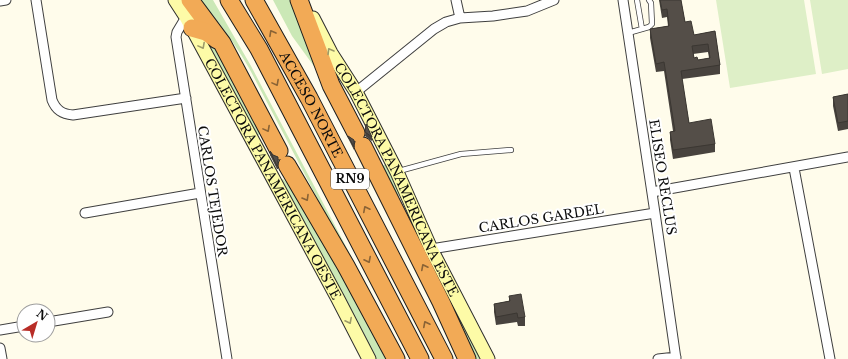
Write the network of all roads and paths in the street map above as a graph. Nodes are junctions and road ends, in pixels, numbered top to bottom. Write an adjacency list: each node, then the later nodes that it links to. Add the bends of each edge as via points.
1 (6, 0): 14 (street)
2 (36, 0): 21 (street, via 52,100 59,111 73,115)
3 (175, 0): 16 (street, COLECTORA PANAMERICANA OESTE)
4 (190, 0): 19 (highway)
5 (229, 0): 41 (highway, ACCESO NORTE / RN9, one-way to 41, via 262,56)
6 (254, 0): 42 (highway, ACCESO NORTE / RN9, one-way to 6, via 309,98)
7 (299, 0): 43 (highway, one-way to 7, via 441,302 331,85)
8 (304, 0): 20 (street, COLECTORA PANAMERICANA ESTE, one-way to 8)
9 (456, 0): 15 (street)
10 (554, 0): 15 (street, via 527,11)
11 (622, 0): 18 (street, ELISEO RECLUS)
12 (637, 0): 17 (lane)
13 (649, 0): 17 (lane, via 652,24)
14 (0, 1)
15 (460, 18): 20 (street, via 434,29)
16 (186, 24): 19 (highway, via 206,32); 21 (street, CARLOS TEJEDOR, via 177,32 176,37); 39 (street, COLECTORA PANAMERICANA OESTE, one-way to 39)
17 (642, 29): 18 (lane)
18 (628, 33): 26 (street, ELISEO RECLUS)
19 (222, 43): 40 (highway, one-way to 40, via 283,158)
20 (356, 92): 25 (street, COLECTORA PANAMERICANA ESTE)
21 (186, 98): 27 (street, CARLOS TEJEDOR)
22 (511, 150): 25 (lane, via 461,154)
23 (848, 158): 24 (street)
24 (794, 168): 26 (street); 46 (street)
25 (397, 172): 30 (street, COLECTORA PANAMERICANA ESTE)
26 (652, 192): 29 (street, ELISEO RECLUS)
27 (200, 193): 28 (street); 38 (street, CARLOS TEJEDOR)
28 (85, 213)
29 (655, 213): 30 (street, CARLOS GARDEL); 36 (street, ELISEO RECLUS)
30 (436, 249): 44 (street, COLECTORA PANAMERICANA ESTE)
31 (108, 312): 32 (street)
32 (56, 321)
33 (16, 327): 34 (street)
34 (0, 330)
35 (0, 348): 37 (street)
36 (676, 358): 45 (street)
37 (2, 359)
38 (227, 359)
39 (369, 359)
40 (396, 359)
41 (420, 359)
42 (444, 359)
43 (467, 359)
44 (488, 359)
45 (658, 359)
46 (830, 359)

